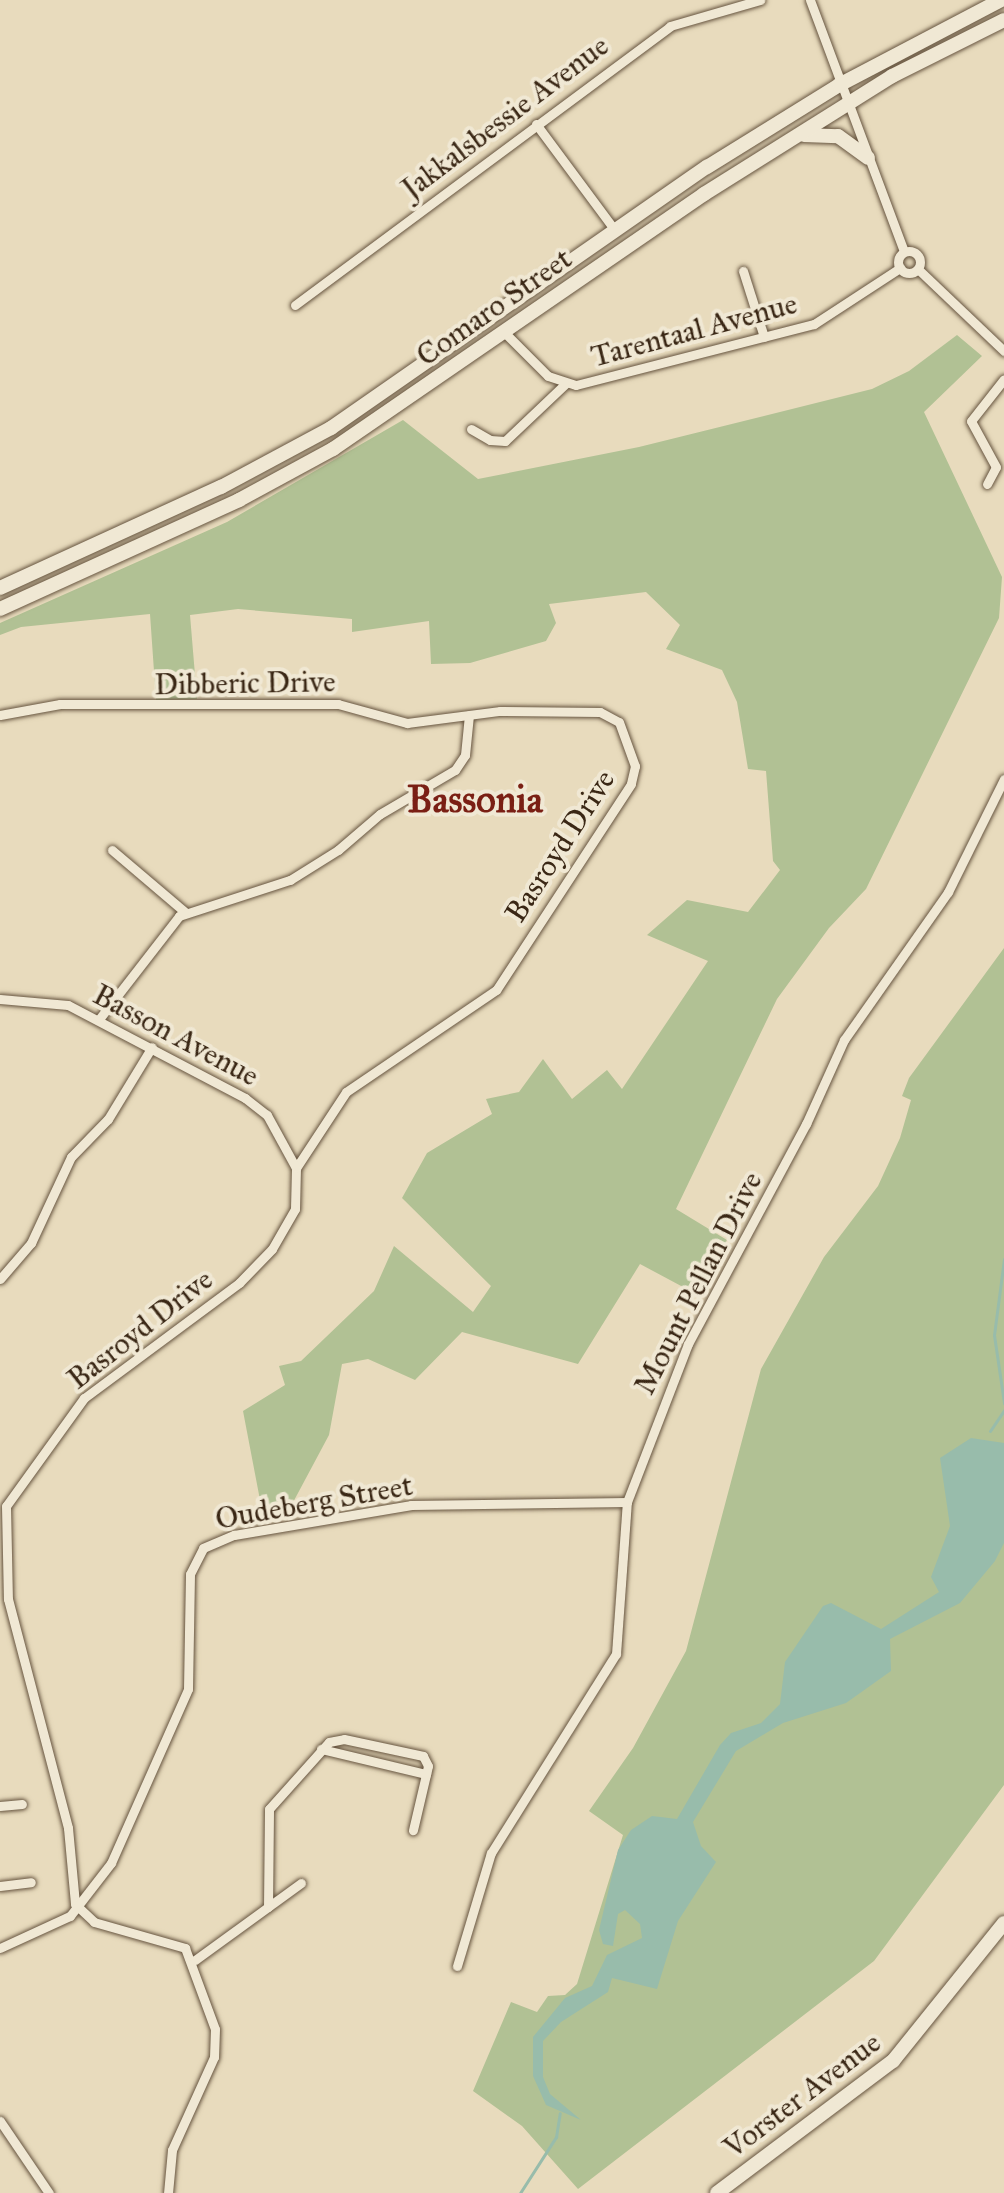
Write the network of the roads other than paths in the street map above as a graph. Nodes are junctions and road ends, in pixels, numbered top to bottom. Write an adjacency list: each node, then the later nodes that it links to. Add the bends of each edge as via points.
1 (760, 0): 7 (street, Jakkalsbessie Avenue, via 670,26)
2 (810, 0): 5 (street)
3 (1001, 0): 5 (street, Comaro Street)
4 (1004, 20): 6 (street, Comaro Street)
5 (839, 85): 6 (street); 10 (street, Comaro Street)
6 (847, 104): 8 (street, Comaro Street); 9 (street)
7 (536, 124): 10 (street); 15 (street, Jakkalsbessie Avenue)
8 (802, 135): 9 (street, via 838,136); 16 (street, Comaro Street)
9 (868, 158): 11 (street)
10 (614, 229): 23 (street, Comaro Street, via 331,428 221,487)
11 (904, 251): 12 (street); 13 (street, via 918,255)
12 (900, 268): 13 (street); 17 (street, Tarentaal Avenue, via 823,320)
13 (918, 269): 18 (street)
14 (743, 271): 17 (street)
15 (295, 305)
16 (504, 332): 20 (street, Tarentaal Avenue, via 548,376); 24 (street, Comaro Street, via 280,479)
17 (764, 337): 20 (street, Tarentaal Avenue)
18 (1004, 351)
19 (1004, 379): 22 (street, via 971,421 996,467)
20 (565, 384): 21 (street, via 505,441 490,440)
21 (471, 429)
22 (987, 484)
23 (0, 588)
24 (0, 609)
25 (0, 715): 26 (street, Dibberic Drive, via 60,704 203,708 326,703 402,723)
26 (469, 715): 27 (street, Dibberic Drive, via 600,712 615,717); 30 (street, via 465,755 450,774 386,810 290,880)
27 (623, 730): 34 (street, Basroyd Drive, via 635,766 631,784 496,990 352,1086)
28 (1004, 779): 36 (street, Mount Pellan Drive, via 948,892 844,1040 806,1124 688,1344)
29 (112, 850): 30 (street)
30 (186, 913): 32 (street, via 166,927)
31 (0, 999): 32 (street, Basson Avenue, via 49,999)
32 (100, 1018): 33 (street, Basson Avenue)
33 (152, 1047): 34 (street, Basson Avenue, via 262,1109); 35 (street, via 114,1111 71,1157 31,1243)
34 (296, 1168): 46 (street, Basroyd Drive, via 295,1209 272,1249 239,1283 84,1398 6,1506 2,1540 13,1627 68,1828)
35 (0, 1279)
36 (627, 1502): 46 (street, Oudeberg Street, via 399,1507 234,1535 203,1548 190,1574 185,1697 111,1863); 50 (street, Mount Pellan Drive, via 616,1654 491,1853)
37 (321, 1749): 38 (street); 38 (street, via 344,1739 423,1756); 45 (street, via 269,1809)
38 (426, 1774): 41 (street)
39 (22, 1804): 40 (street)
40 (0, 1806)
41 (413, 1830)
42 (31, 1882): 44 (street)
43 (301, 1883): 45 (street)
44 (0, 1886)
45 (268, 1907): 49 (street)
46 (78, 1910): 48 (street, Oudeberg Street); 49 (street, via 100,1924 180,1945)
47 (1004, 1923): 54 (street, Vorster Avenue, via 893,2061)
48 (0, 1948)
49 (195, 1960): 53 (street, via 216,2048 177,2135)
50 (457, 1966)
51 (0, 2121): 52 (street)
52 (49, 2193)
53 (168, 2193)
54 (717, 2193)

